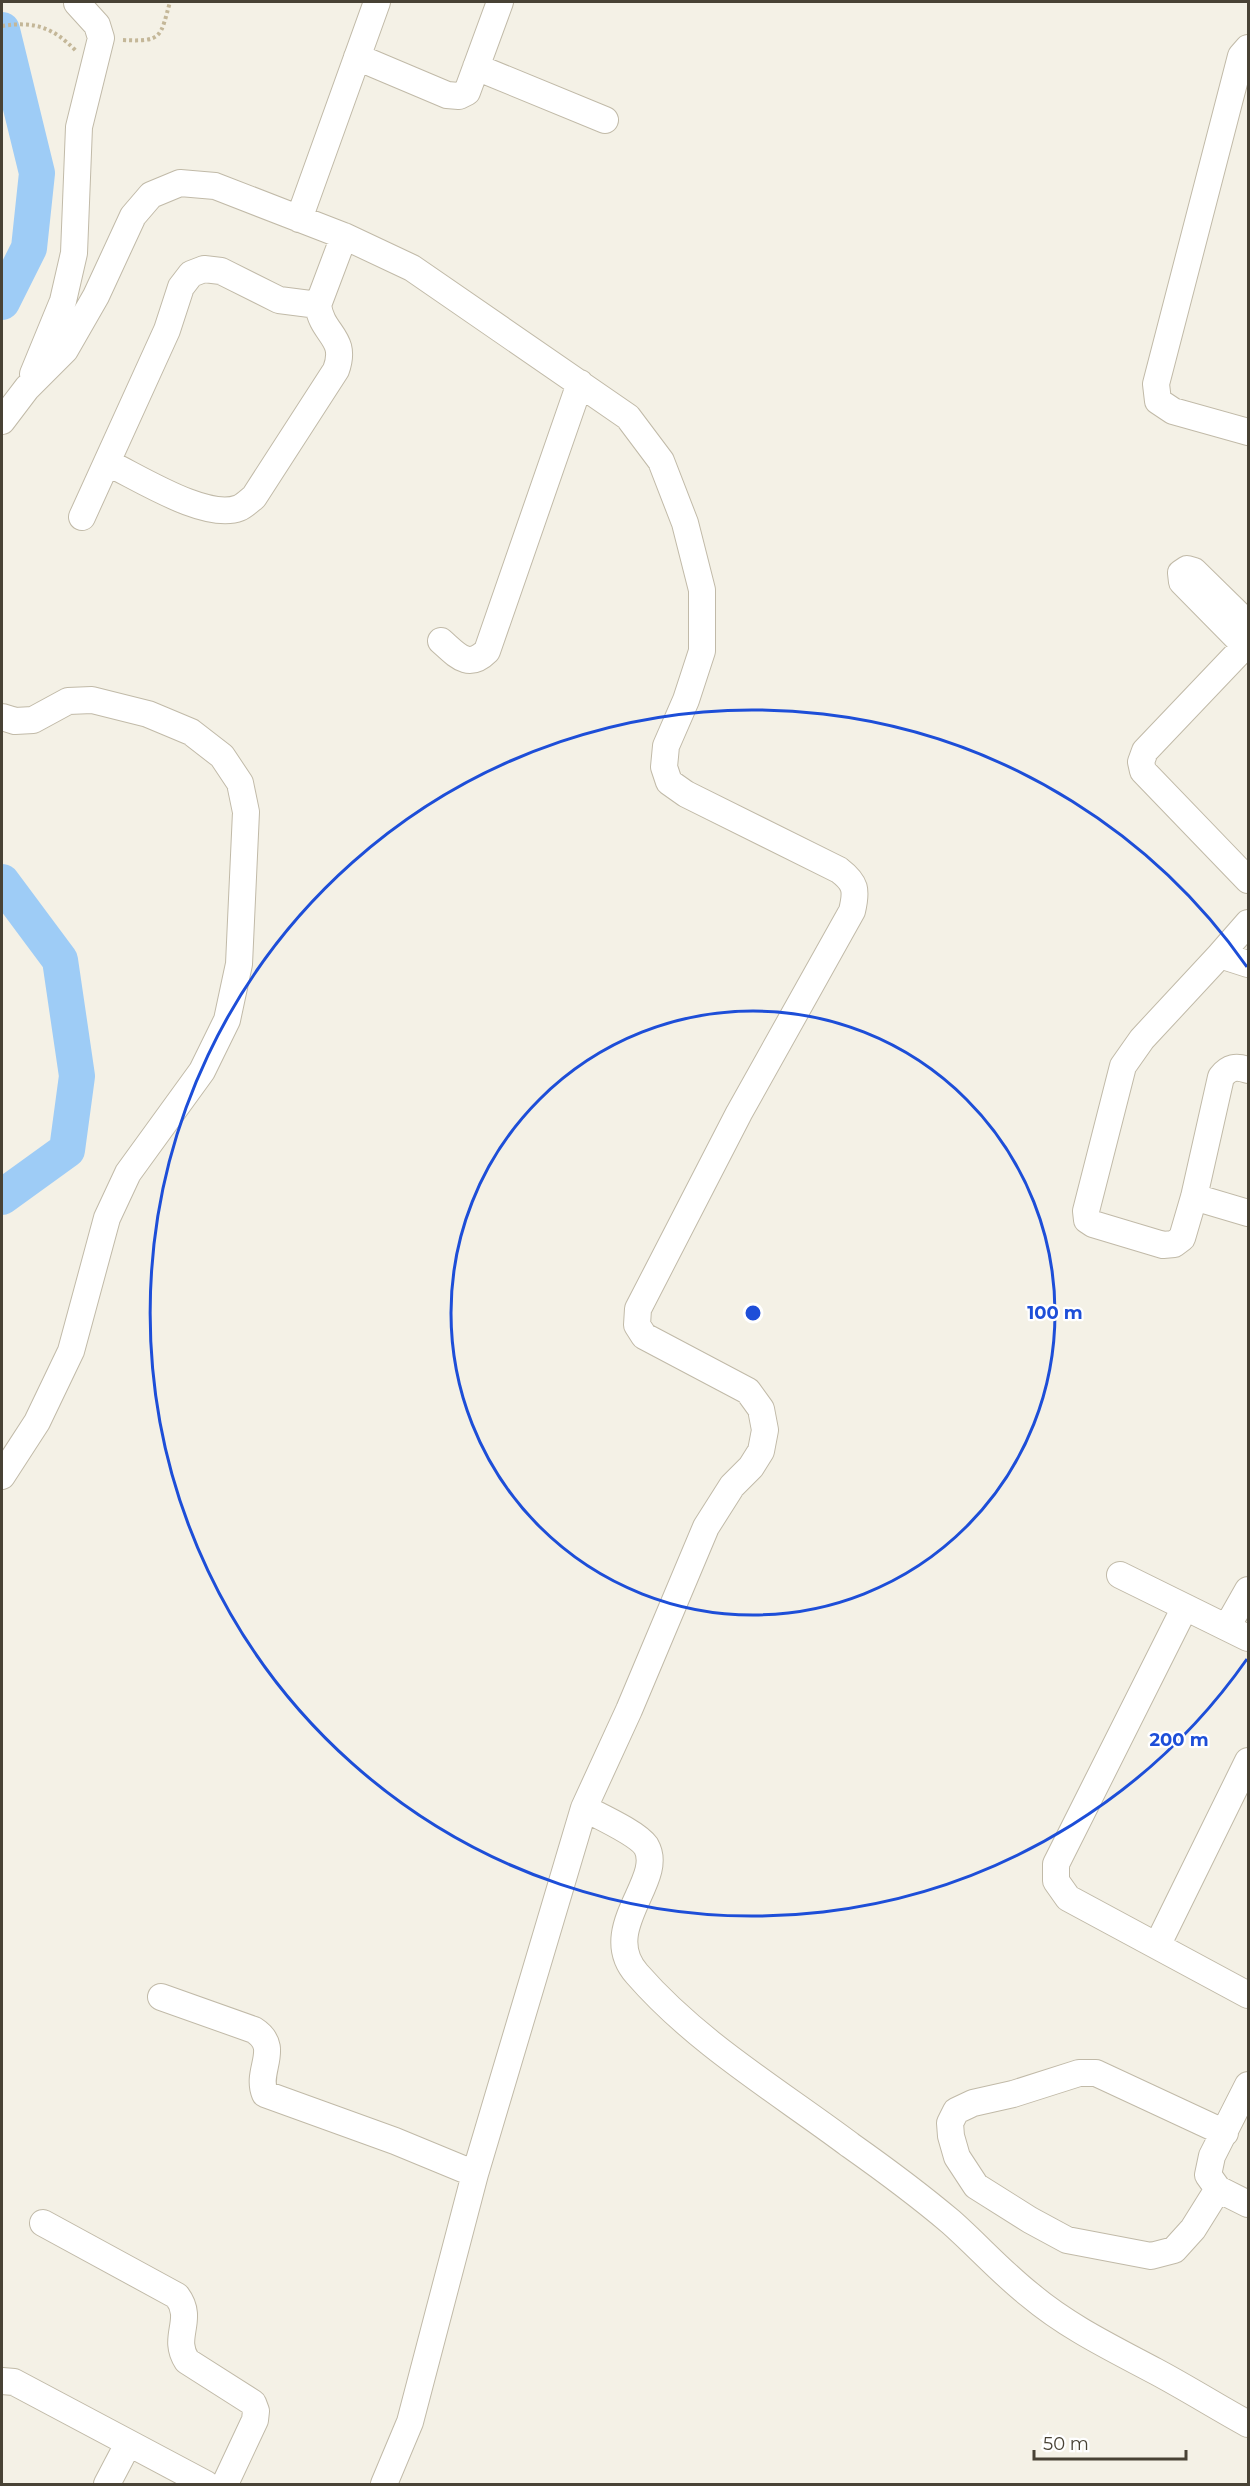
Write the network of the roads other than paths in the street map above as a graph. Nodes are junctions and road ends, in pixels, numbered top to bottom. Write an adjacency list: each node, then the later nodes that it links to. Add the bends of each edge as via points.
1 (377, 2): 5 (street)
2 (500, 2): 6 (street)
3 (77, 3): 12 (street, via 97,25 101,38 79,127 74,253 63,301)
4 (1248, 48): 14 (street, via 1241,56 1156,384 1158,401 1173,411)
5 (357, 57): 6 (street, via 447,95 467,92); 8 (street)
6 (476, 68): 7 (street)
7 (604, 120)
8 (299, 219): 9 (street); 12 (street, via 215,186 180,183 151,195 133,216 96,296 65,350)
9 (344, 236): 10 (street); 11 (street, via 412,268)
10 (318, 305): 15 (street, via 279,300 221,271 204,269 191,274 181,287 167,330); 15 (street, via 320,317 340,346 341,357 254,497 238,508 216,510 190,503)
11 (580, 383): 18 (street, via 488,651 469,661); 33 (street, via 628,417 661,461 685,523 702,590 702,651 666,746 664,766 669,782 839,870 852,880 856,895 852,911 739,1113 638,1309 637,1325 644,1336 748,1392 761,1408 765,1430 751,1467 732,1486 706,1527)
12 (27, 388): 13 (street)
13 (2, 421)
14 (1248, 432)
15 (108, 463): 16 (street)
16 (82, 517)
17 (1248, 638): 20 (street, via 1145,751 1141,762 1143,771)
18 (441, 640)
19 (2, 717): 27 (street, via 33,720 68,701 92,700 148,714 192,732 222,756 240,783 246,812 239,963 226,1020 202,1071 128,1173 106,1218 71,1351 37,1422)
20 (1248, 880)
21 (1248, 923): 22 (street)
22 (1220, 956): 23 (street); 25 (street, via 1142,1039 1123,1066 1086,1211 1087,1220 1163,1245 1174,1244 1182,1238)
23 (1248, 964)
24 (1248, 1070): 25 (street, via 1227,1070 1221,1077)
25 (1194, 1197): 26 (street)
26 (1248, 1213)
27 (2, 1476)
28 (1120, 1575): 30 (street)
29 (1248, 1590): 31 (street)
30 (1185, 1607): 31 (street); 34 (street, via 1056,1864 1056,1881 1068,1898)
31 (1238, 1633)
32 (1248, 1761): 34 (street)
33 (584, 1808): 39 (street); 44 (street, via 645,1844 650,1855 623,1947 636,1973 678,2016 949,2221 1030,2296 1089,2337)
34 (1157, 1946): 35 (street)
35 (1248, 1995)
36 (161, 1997): 39 (street, via 262,2035 267,2042 262,2085 265,2094)
37 (1248, 2085): 38 (street)
38 (1225, 2133): 40 (street, via 1212,2156 1208,2175); 40 (street, via 1096,2073 1079,2073 973,2103 956,2111 950,2123 957,2157 976,2186 1068,2240 1151,2256 1174,2250 1193,2229)
39 (475, 2174): 49 (street, via 410,2422)
40 (1218, 2189): 41 (street)
41 (1248, 2204)
42 (43, 2223): 48 (street, via 177,2296 184,2306 180,2342 187,2361 253,2403 255,2420)
43 (2, 2381): 45 (street, via 14,2382)
44 (1248, 2424)
45 (128, 2444): 46 (street); 47 (street)
46 (107, 2484)
47 (206, 2484)
48 (225, 2484)
49 (384, 2484)

